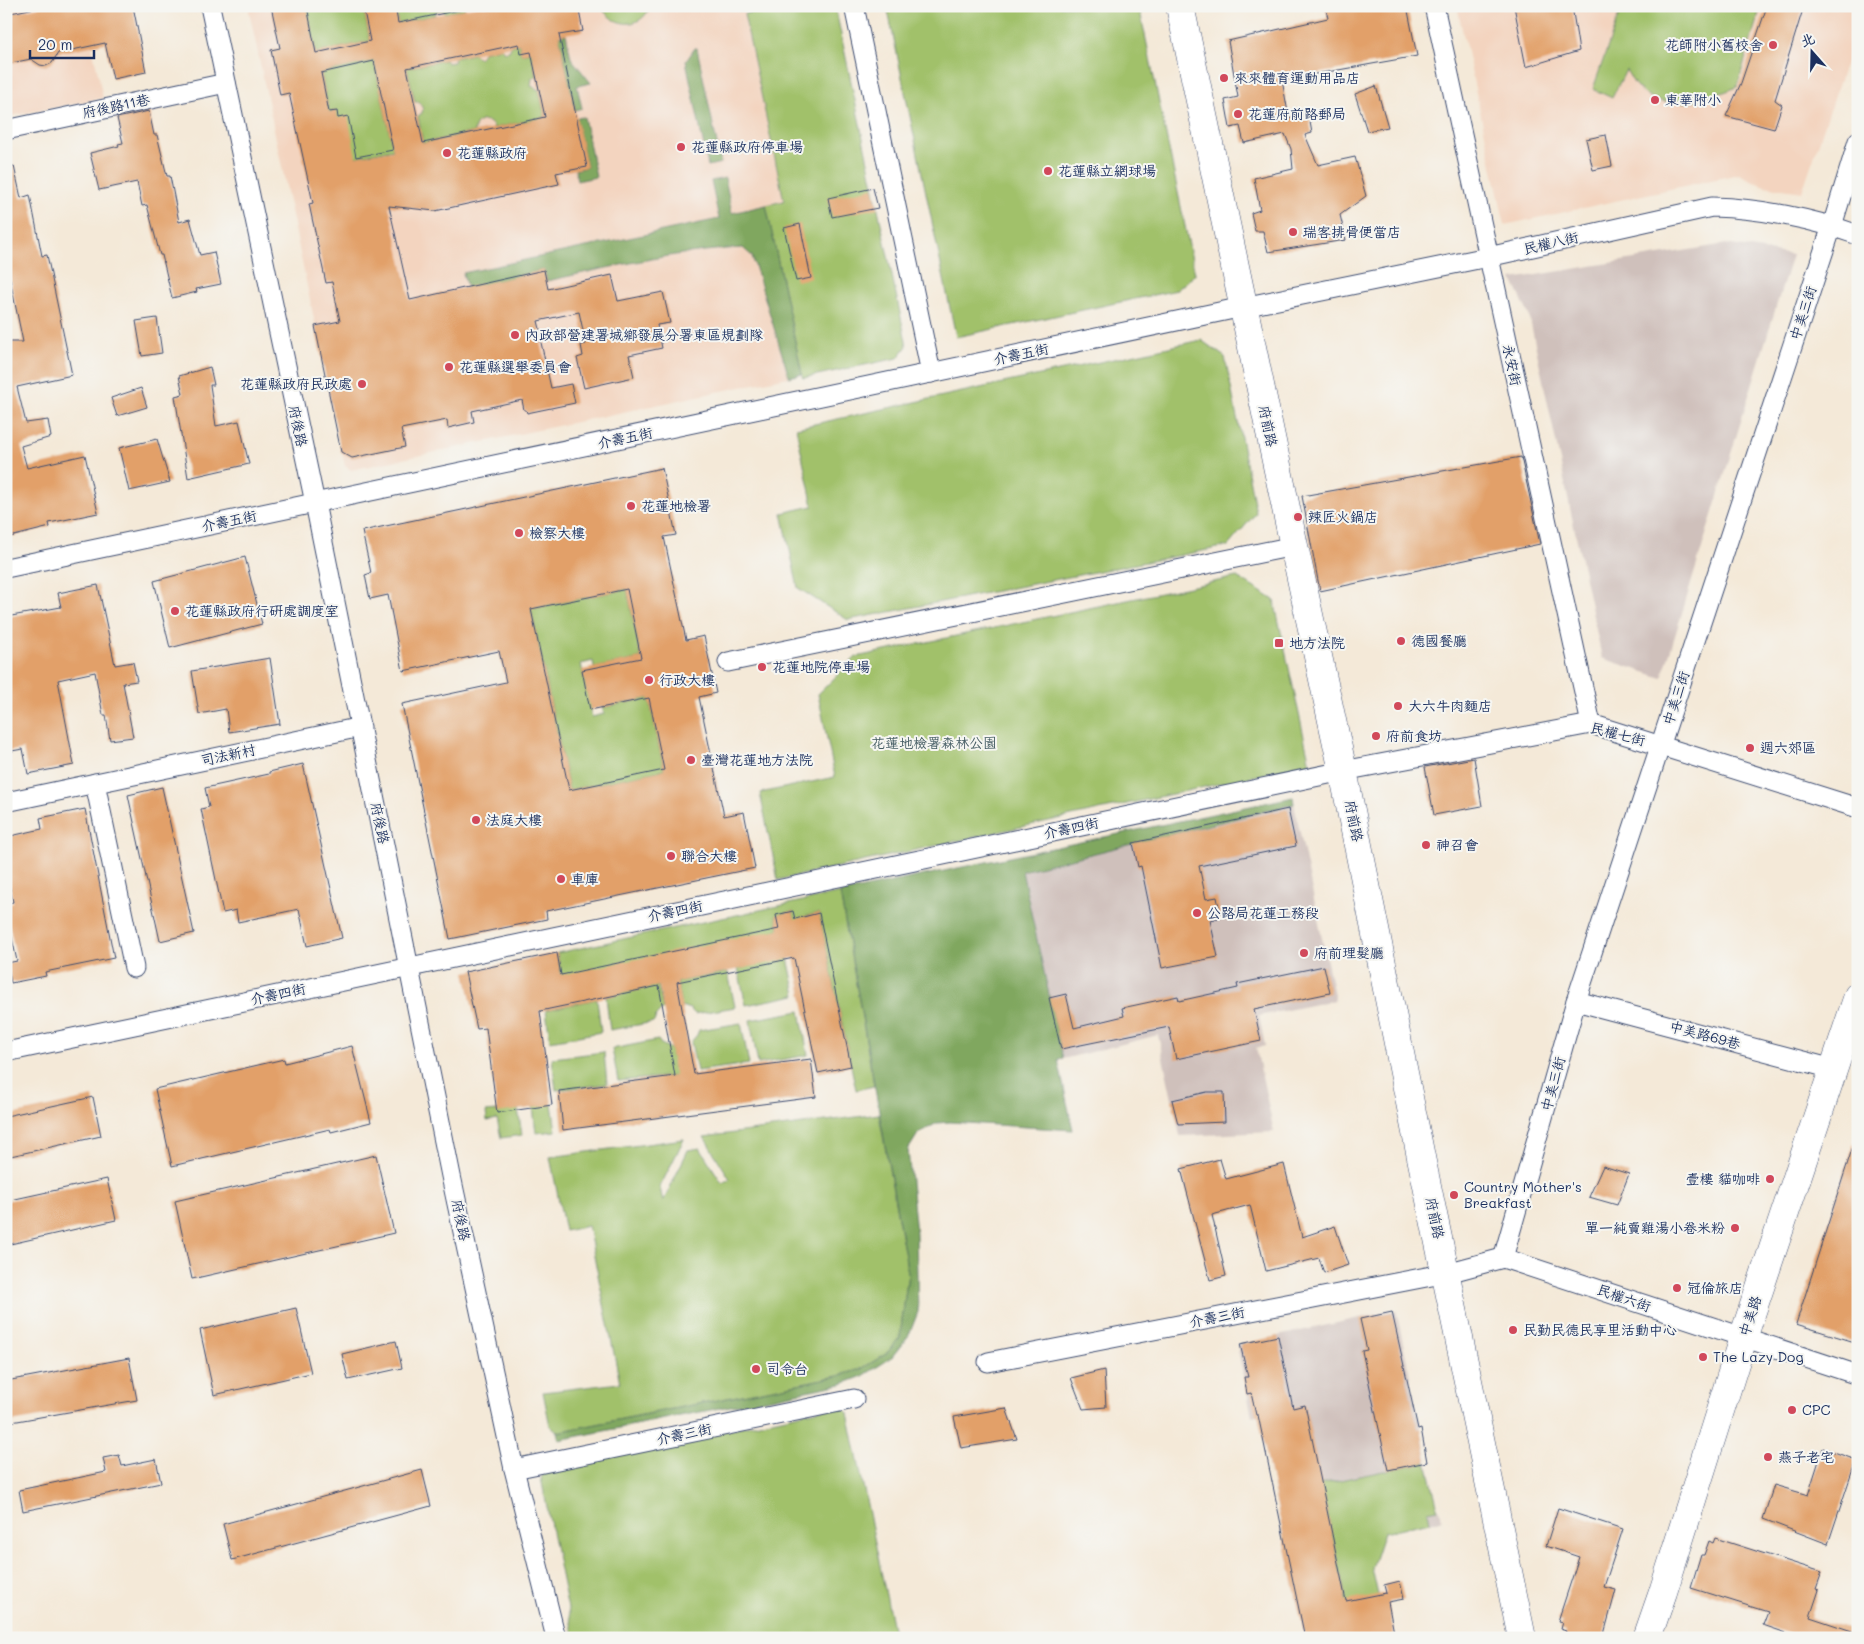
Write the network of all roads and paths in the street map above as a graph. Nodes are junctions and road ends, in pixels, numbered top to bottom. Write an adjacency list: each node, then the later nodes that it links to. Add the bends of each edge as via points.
1 (210, 6): 5 (street, 府後路)
2 (854, 6): 12 (street)
3 (1180, 6): 11 (main road, 府前路)
4 (1434, 6): 10 (street, 永安街)
5 (226, 83): 6 (street, 府後路11巷); 13 (street, 府後路)
6 (6, 130)
7 (1858, 141): 8 (street, 中美三街)
8 (1832, 226): 9 (street, 民權八街); 10 (street, 民權八街, via 1739,208 1712,207); 19 (street, 中美三街)
9 (1858, 235)
10 (1488, 257): 11 (street, 民權八街); 17 (street, 永安街)
11 (1243, 307): 12 (street, 介壽五街); 14 (main road, 府前路)
12 (931, 373): 13 (street, 介壽五街)
13 (315, 503): 15 (street, 介壽五街); 18 (street, 府後路)
14 (1294, 546): 16 (street); 20 (main road, 府前路)
15 (6, 568)
16 (728, 662)
17 (1591, 724): 19 (street, 民權七街); 20 (street, 民權七街)
18 (361, 726): 21 (street, 司法新村); 24 (street, 府後路)
19 (1660, 745): 23 (street, 民權七街); 27 (street, 中美三街)
20 (1343, 771): 24 (street, 介壽四街); 31 (main road, 府前路)
21 (95, 783): 22 (street, 司法新村); 25 (street)
22 (6, 802)
23 (1858, 808)
24 (410, 966): 28 (street, 介壽四街); 36 (street, 府後路)
25 (134, 968)
26 (1858, 996): 29 (main road, 中美路)
27 (1576, 1001): 29 (street, 中美路69巷); 30 (street, 中美三街)
28 (6, 1052)
29 (1833, 1069): 32 (main road, 中美路)
30 (1503, 1258): 31 (street); 32 (street, 民權六街)
31 (1447, 1272): 33 (street, 介壽三街); 38 (main road, 府前路)
32 (1743, 1338): 34 (street, 民權六街); 39 (main road, 中美路)
33 (988, 1362)
34 (1858, 1375)
35 (854, 1399): 36 (street, 介壽三街)
36 (514, 1469): 37 (street, 府後路)
37 (556, 1638)
38 (1522, 1638)
39 (1647, 1638)

